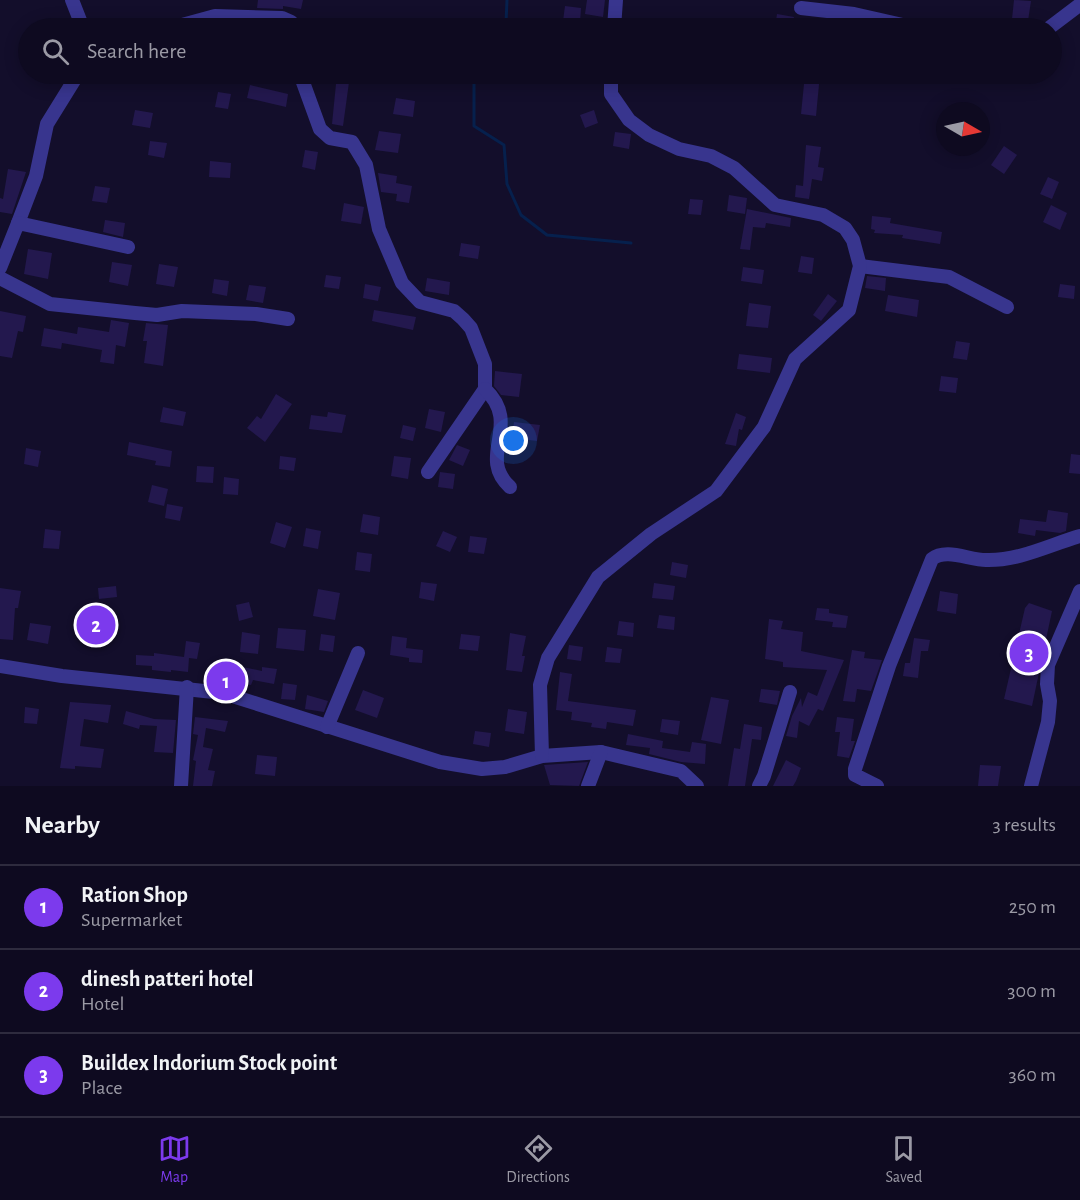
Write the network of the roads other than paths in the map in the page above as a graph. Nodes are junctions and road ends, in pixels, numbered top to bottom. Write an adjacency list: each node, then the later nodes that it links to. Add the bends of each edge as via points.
1 (72, 0): 5 (street)
2 (616, 0): 8 (street)
3 (1078, 4): 10 (street)
4 (801, 8): 9 (street)
5 (79, 18)
6 (208, 18): 7 (street)
7 (282, 18)
8 (615, 18)
9 (872, 18)
10 (1061, 18)
11 (72, 84): 14 (street, via 47,124 36,176)
12 (304, 84): 21 (street, via 320,129 330,138 352,142 366,165 379,229 409,293 420,302 454,311 471,328 485,364)
13 (611, 84): 16 (street, via 611,94 629,120 649,135 734,168 776,205 823,215 845,228 853,240)
14 (18, 223): 15 (street); 17 (street)
15 (128, 247)
16 (860, 266): 19 (street, via 949,277); 32 (street, via 849,310 795,359 764,427 716,491 651,534 598,577 548,658 540,685)
17 (0, 268)
18 (0, 278): 20 (street, via 50,304 146,314 256,314)
19 (1007, 307)
20 (288, 319)
21 (484, 389): 22 (street); 23 (street, via 499,406 501,439 496,453 497,471)
22 (428, 472)
23 (510, 487)
24 (1080, 536): 37 (street, via 1001,560 943,554 932,559 889,666 855,769 860,779)
25 (1080, 591): 38 (street, via 1048,665 1048,722)
26 (358, 653): 30 (street)
27 (0, 666): 28 (street, via 62,676)
28 (187, 687): 30 (street, via 223,693); 33 (street)
29 (790, 693): 36 (street)
30 (327, 727): 32 (street, via 440,762 482,769)
31 (602, 752): 32 (street); 34 (street); 35 (street, via 681,771)
32 (542, 756)
33 (181, 786)
34 (588, 786)
35 (697, 786)
36 (759, 786)
37 (877, 786)
38 (1031, 786)

